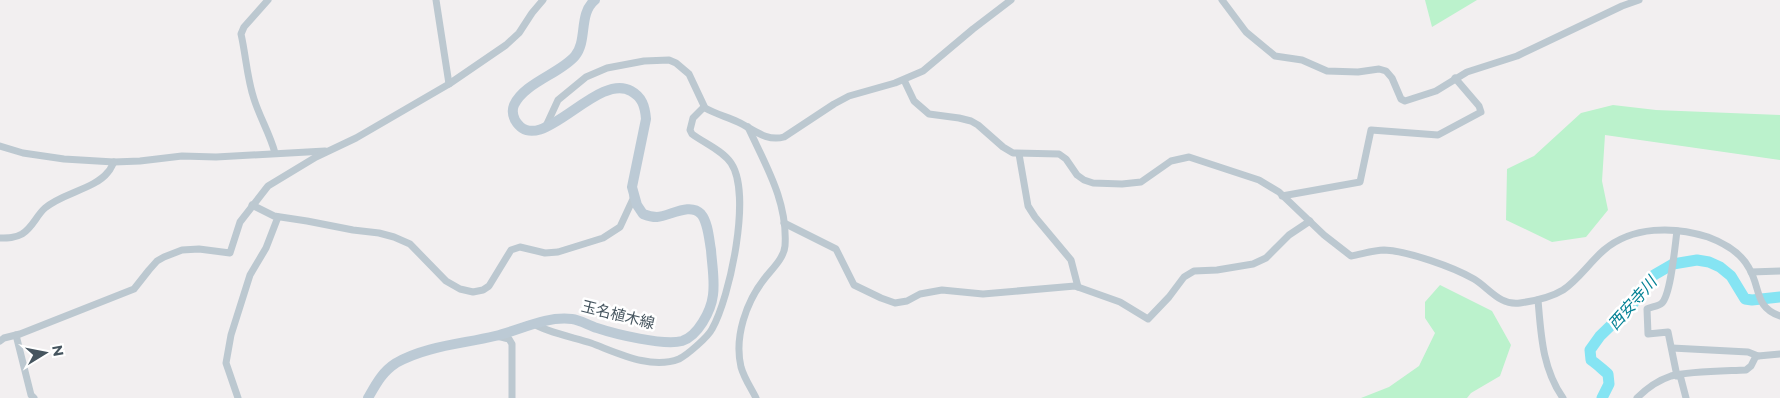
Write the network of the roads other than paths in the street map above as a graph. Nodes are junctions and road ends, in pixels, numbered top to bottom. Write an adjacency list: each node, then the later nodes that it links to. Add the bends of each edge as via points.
1 (268, 0): 17 (street, via 241,34 254,101)
2 (436, 0): 11 (street)
3 (543, 0): 11 (street, via 519,33)
4 (594, 0): 14 (main road, via 587,9 581,47 574,57 524,92 513,106 518,126)
5 (1012, 0): 10 (street, via 923,71)
6 (1222, 0): 9 (street, via 1246,32 1275,56 1302,60 1327,71 1386,71 1403,100 1436,91)
7 (1639, 0): 8 (street)
8 (1621, 3): 9 (street, via 1517,56)
9 (1455, 78): 21 (street, via 1481,112 1438,135 1371,130 1360,182)
10 (904, 80): 13 (street, via 849,96 784,137 771,138); 18 (street, via 914,101 929,114 978,125 1003,147)
11 (449, 84): 16 (street)
12 (704, 107): 13 (street); 14 (street, via 689,74 676,63 669,60 644,61 586,76 558,100); 33 (street, via 693,118 690,130 730,162 736,173 740,195 730,278 712,330 683,357 654,363)
13 (747, 127): 25 (street, via 777,188)
14 (545, 129): 20 (main road, via 601,92 626,88 634,93 641,98 646,119)
15 (0, 146): 19 (street, via 64,159)
16 (328, 151): 17 (street); 22 (street, via 275,181)
17 (276, 154): 19 (street, via 182,156)
18 (1019, 154): 21 (street, via 1058,154 1084,180 1110,184 1141,182 1171,161 1189,157 1259,180); 30 (street, via 1028,206 1071,260)
19 (114, 162): 27 (street, via 96,182 45,208 26,232)
20 (632, 187): 23 (street, via 633,199 620,227 603,238 558,252 545,253 520,247 511,250 488,286 473,292 446,281 410,244 394,237); 33 (main road, 玉名植木線, via 637,206 643,214 659,217 693,209 705,220 714,279 713,297 704,322 682,341 662,342 625,336 575,319)
21 (1282, 196): 24 (street)
22 (252, 205): 23 (street); 34 (street, via 240,222 230,253 210,249 182,250 157,262 134,289)
23 (278, 217): 42 (street, via 266,248 250,275 231,335 226,363)
24 (1310, 221): 30 (street, via 1289,235 1266,258 1253,264 1194,271 1184,277 1148,319 1120,302); 31 (street, via 1351,256 1383,250 1397,251 1475,279 1504,301)
25 (784, 224): 30 (street, via 836,249 854,285 895,303 942,290 983,294); 45 (street, via 785,248 758,287 745,314 740,337 738,351 742,369)
26 (1677, 231): 29 (street, via 1726,246 1743,258); 31 (street, via 1646,231 1622,238 1604,250 1565,289); 37 (street, via 1665,296 1662,303 1647,309 1648,334 1668,332)
27 (0, 238)
28 (1780, 271): 29 (street)
29 (1751, 272): 32 (street, via 1765,309)
30 (1078, 287)
31 (1538, 300): 46 (street, via 1542,348)
32 (1780, 316)
33 (533, 323): 35 (main road, 玉名植木線)
34 (16, 334): 36 (street); 41 (street)
35 (496, 336): 43 (main road, 玉名植木線, via 411,356 382,374); 44 (street, via 509,339 512,344)
36 (0, 341)
37 (1672, 348): 39 (street, via 1748,352); 40 (street)
38 (1780, 354): 39 (street)
39 (1758, 356): 40 (street, via 1746,370)
40 (1678, 376): 47 (street, via 1657,383); 48 (street)
41 (34, 398)
42 (238, 398)
43 (368, 398)
44 (512, 398)
45 (756, 398)
46 (1563, 398)
47 (1637, 398)
48 (1686, 398)

